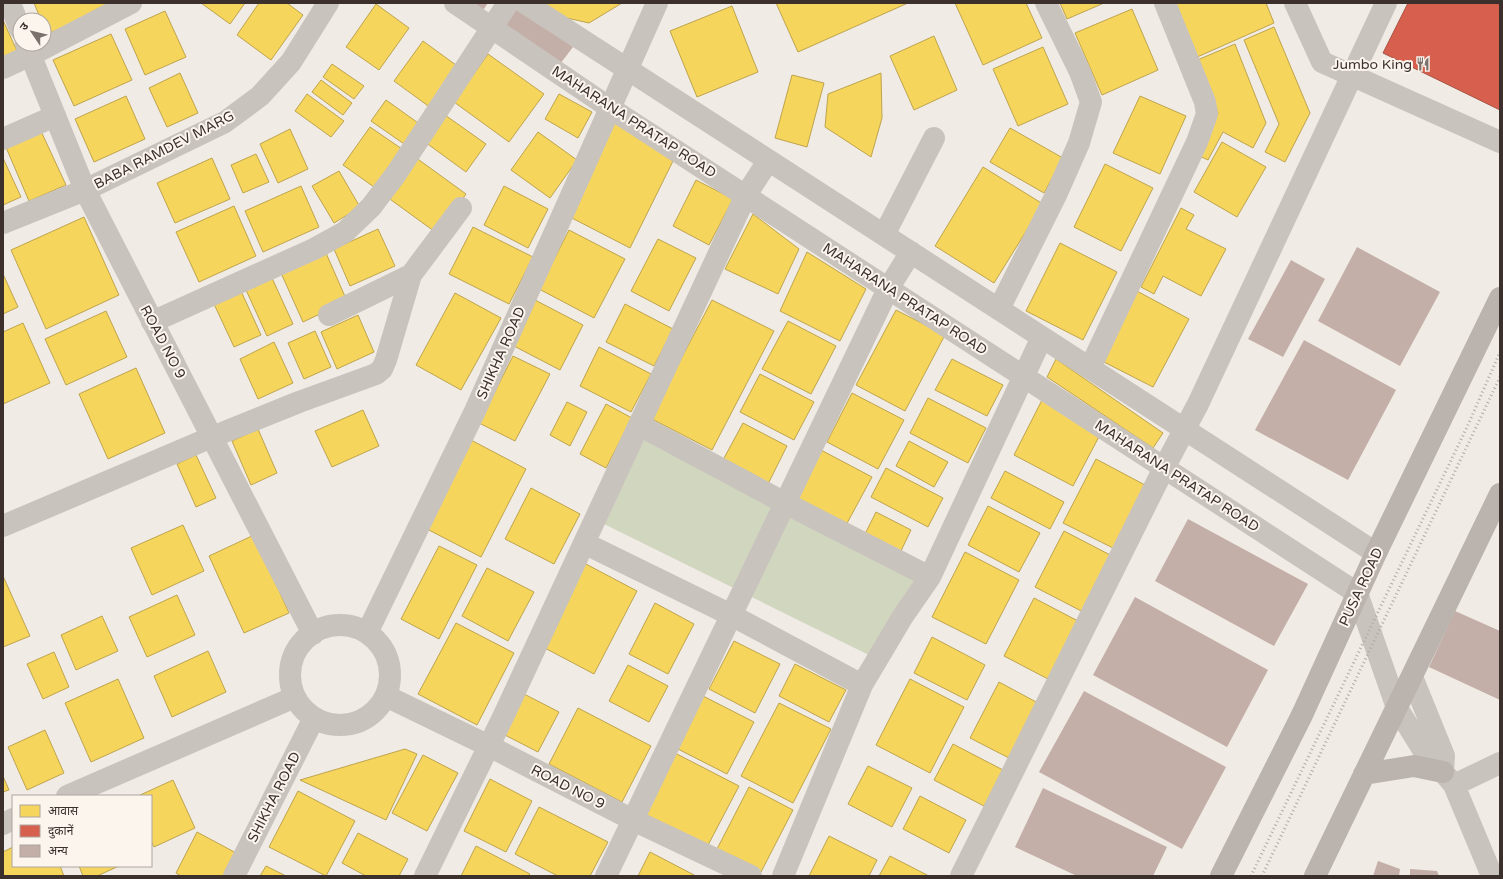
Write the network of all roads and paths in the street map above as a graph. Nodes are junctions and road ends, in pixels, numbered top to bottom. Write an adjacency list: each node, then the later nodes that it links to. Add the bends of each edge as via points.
1 (131, 3): 12 (street)
2 (328, 3): 24 (street, BABA RAMDEV MARG, via 291,62 260,96 224,122)
3 (455, 3): 11 (street, MAHARANA PRATAP ROAD)
4 (508, 3): 11 (street)
5 (525, 3): 16 (street)
6 (657, 3): 16 (street, SHIKHA ROAD)
7 (1046, 3): 33 (street, via 1080,72 1091,102 1079,143 1056,195)
8 (1165, 3): 37 (street, via 1205,102 1207,114 1197,142)
9 (1295, 3): 17 (street, via 1322,62)
10 (1386, 3): 17 (street)
11 (492, 29): 18 (street, MAHARANA PRATAP ROAD); 35 (street, via 396,174 371,207 345,232 314,249)
12 (52, 39)
13 (25, 52): 15 (street)
14 (29, 52): 19 (street, ROAD NO 9)
15 (3, 68)
16 (627, 69): 18 (street, SHIKHA ROAD); 23 (street)
17 (1351, 75): 22 (street); 40 (street)
18 (610, 108): 25 (street, MAHARANA PRATAP ROAD); 51 (street, SHIKHA ROAD, via 475,411)
19 (56, 116): 21 (street); 24 (street, ROAD NO 9)
20 (934, 138): 28 (street)
21 (3, 139)
22 (1500, 142)
23 (768, 160): 25 (street); 28 (street)
24 (85, 190): 27 (street, BABA RAMDEV MARG); 35 (street, ROAD NO 9)
25 (746, 195): 31 (street, MAHARANA PRATAP ROAD); 39 (street)
26 (461, 208): 30 (street)
27 (3, 223)
28 (884, 235): 29 (street)
29 (910, 252): 31 (street); 33 (street)
30 (411, 275): 34 (street); 41 (street, via 386,360 376,374)
31 (888, 289): 38 (street, MAHARANA PRATAP ROAD); 44 (street)
32 (1500, 298): 47 (main road, PUSA ROAD)
33 (999, 309): 36 (street)
34 (329, 315)
35 (152, 322): 41 (street, ROAD NO 9)
36 (1042, 337): 37 (street); 38 (street)
37 (1090, 368): 40 (street)
38 (1024, 376): 42 (street, MAHARANA PRATAP ROAD); 48 (street)
39 (639, 425): 44 (street); 46 (street)
40 (1184, 429): 42 (street); 47 (street)
41 (212, 437): 45 (street); 52 (street, ROAD NO 9)
42 (1164, 468): 49 (street, MAHARANA PRATAP ROAD); 70 (street)
43 (1500, 494): 53 (main road)
44 (785, 503): 48 (street); 50 (street)
45 (3, 526)
46 (584, 543): 50 (street); 59 (street)
47 (1376, 553): 49 (main road, PUSA ROAD)
48 (930, 577): 54 (street, via 903,616)
49 (1357, 593): 57 (street); 71 (main road, PUSA ROAD, via 1302,715)
50 (731, 616): 54 (street); 64 (street)
51 (367, 633): 52 (street, via 354,627 340,626 326,627); 56 (street, via 378,642 386,654 390,668)
52 (313, 634): 55 (street, via 302,643 295,655 291,683)
53 (1412, 677): 57 (main road); 62 (street, via 1444,756)
54 (862, 685): 69 (street)
55 (295, 696): 58 (street); 63 (street)
56 (386, 696): 58 (street, via 368,717 355,723 341,725); 59 (street, ROAD NO 9)
57 (1397, 708): 61 (main road); 62 (street, via 1430,761)
58 (314, 718): 65 (street, SHIKHA ROAD)
59 (489, 746): 64 (street, ROAD NO 9); 66 (street)
60 (1500, 763): 62 (street)
61 (1364, 774): 62 (main road, via 1414,766); 72 (main road)
62 (1449, 778): 73 (street)
63 (69, 795)
64 (633, 820): 67 (street); 68 (street, ROAD NO 9)
65 (234, 876)
66 (425, 876)
67 (606, 876)
68 (751, 876)
69 (783, 876)
70 (961, 876)
71 (1221, 876)
72 (1315, 876)
73 (1492, 876)

